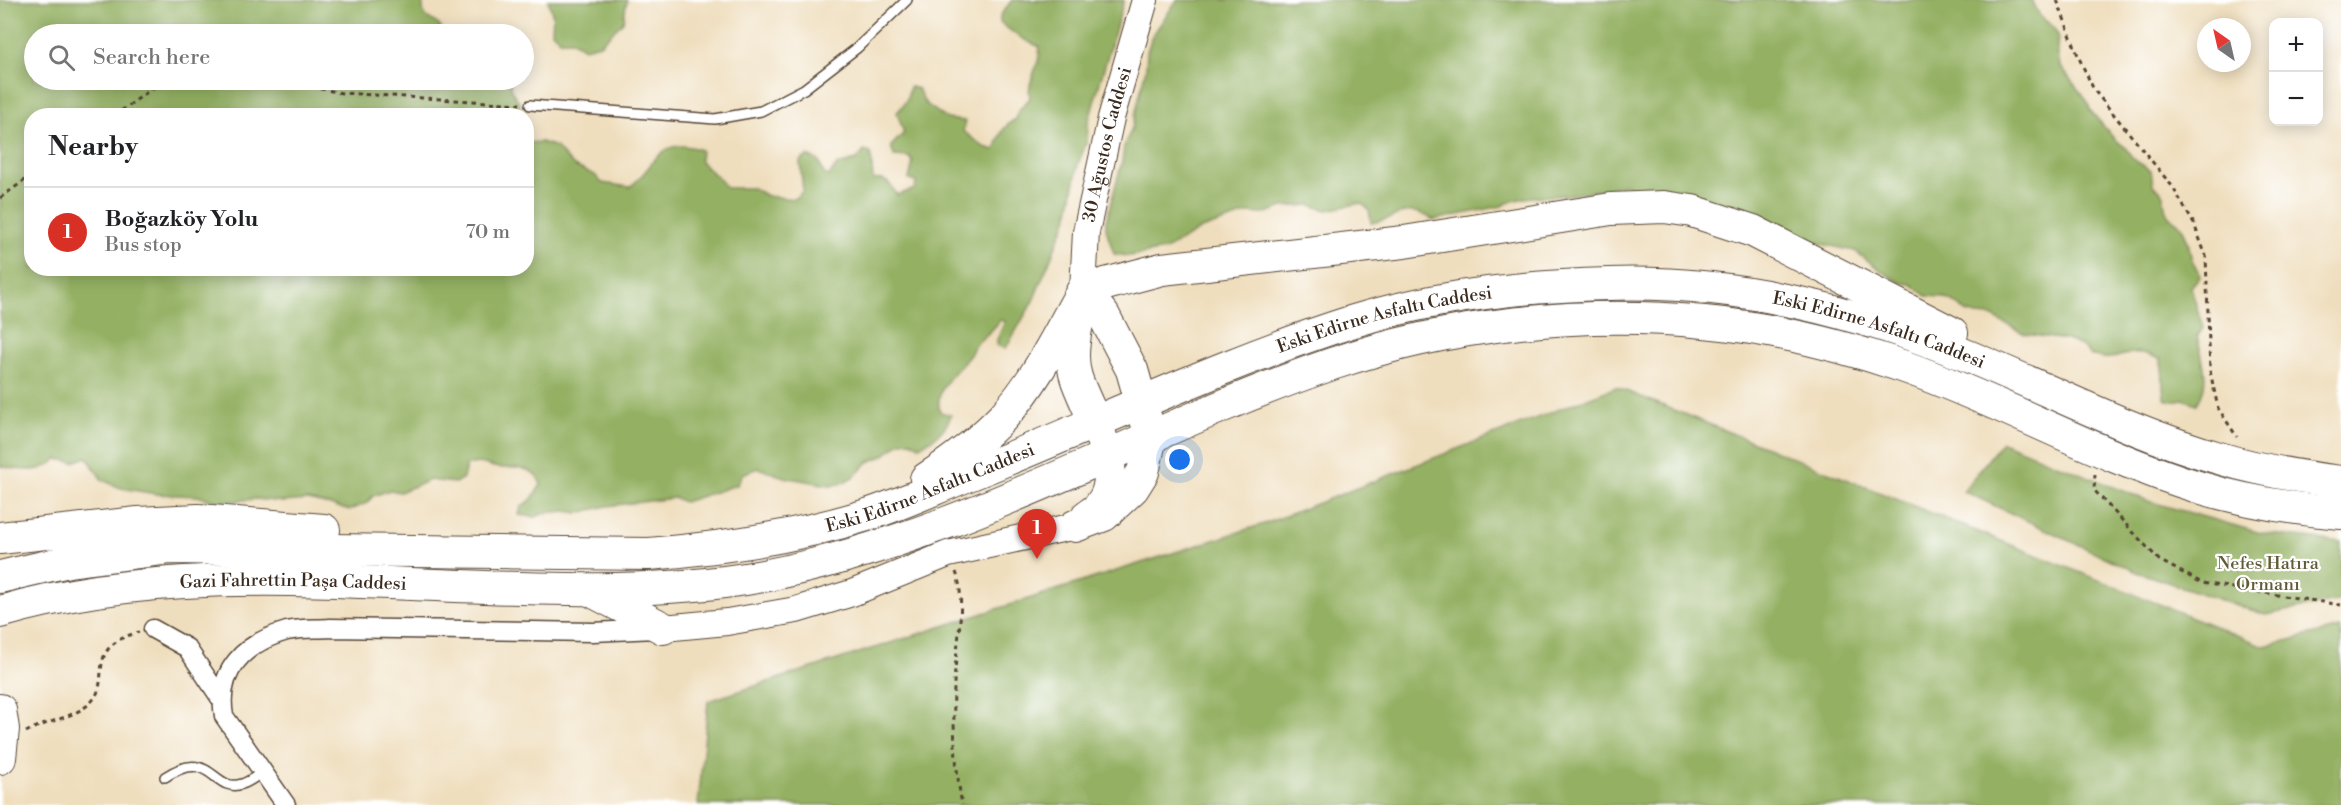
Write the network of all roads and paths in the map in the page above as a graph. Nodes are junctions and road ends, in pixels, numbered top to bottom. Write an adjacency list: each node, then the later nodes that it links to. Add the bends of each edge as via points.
1 (907, 0): 6 (lane, via 857,48 804,89 761,111 715,119)
2 (1145, 0): 10 (main road, 30 Ağustos Caddesi, via 1111,118 1086,232)
3 (2057, 0): 17 (path, via 2094,90 2172,186 2194,224 2206,256 2210,371 2218,408)
4 (150, 90): 7 (path)
5 (327, 90): 6 (path)
6 (530, 105)
7 (125, 108)
8 (24, 181): 9 (path)
9 (0, 198)
10 (1083, 290): 11 (highway, via 1104,316 1127,360); 12 (highway, via 1162,269 1392,244 1611,209 1664,207 1723,220 1779,243 2018,365); 13 (highway, via 1073,359); 21 (highway, via 1029,383 1003,417 950,463)
11 (1143, 404): 12 (highway, Eski Edirne Asfaltı Caddesi, via 1291,343 1388,312 1455,298 1613,284 1726,290 1824,310 1922,339); 13 (highway, Eski Edirne Asfaltı Caddesi); 14 (highway)
12 (2080, 405): 17 (highway, Eski Edirne Asfaltı Caddesi, via 2179,445)
13 (1096, 423): 16 (highway); 21 (highway, Eski Edirne Asfaltı Caddesi)
14 (1151, 437): 15 (highway, Eski Edirne Asfaltı Caddesi, via 1274,385 1379,350 1492,328 1611,318 1706,322 1838,346 1908,368); 16 (highway, Eski Edirne Asfaltı Caddesi); 22 (highway, via 1143,471 1133,488 1104,515)
15 (2096, 448): 20 (highway, Eski Edirne Asfaltı Caddesi, via 2198,487 2270,504); 28 (path, via 2094,490 2159,560 2202,583)
16 (1107, 455): 19 (highway, Eski Edirne Asfaltı Caddesi); 22 (highway, via 1108,492 1102,504)
17 (2252, 467): 18 (highway, Eski Edirne Asfaltı Caddesi)
18 (2341, 482)
19 (1046, 483): 22 (highway, via 1061,483 1081,496 1083,505); 27 (highway, Eski Edirne Asfaltı Caddesi, via 944,524 807,567 711,584)
20 (2341, 513)
21 (869, 514): 24 (highway, Eski Edirne Asfaltı Caddesi, via 807,531 715,548 649,554)
22 (1075, 526): 25 (main road)
23 (0, 538): 24 (highway, via 198,520 356,532)
24 (434, 552): 26 (highway, Gazi Fahrettin Paşa Caddesi, via 171,548 69,561)
25 (948, 554): 30 (main road, via 796,610); 37 (path, via 957,577 960,624 954,728)
26 (0, 577)
27 (589, 589): 29 (highway, Gazi Fahrettin Paşa Caddesi, via 162,582 73,594); 30 (highway)
28 (2341, 605)
29 (0, 612)
30 (663, 628): 32 (street, via 593,632 330,628 288,631 256,644 235,660)
31 (153, 629): 32 (street, via 187,648); 33 (path, via 129,635 103,654 91,703 19,736)
32 (221, 699): 34 (street, via 224,716)
33 (1, 736)
34 (263, 772): 35 (lane, via 237,785 196,765 184,765); 36 (street)
35 (165, 777)
36 (285, 805)
37 (962, 805)

